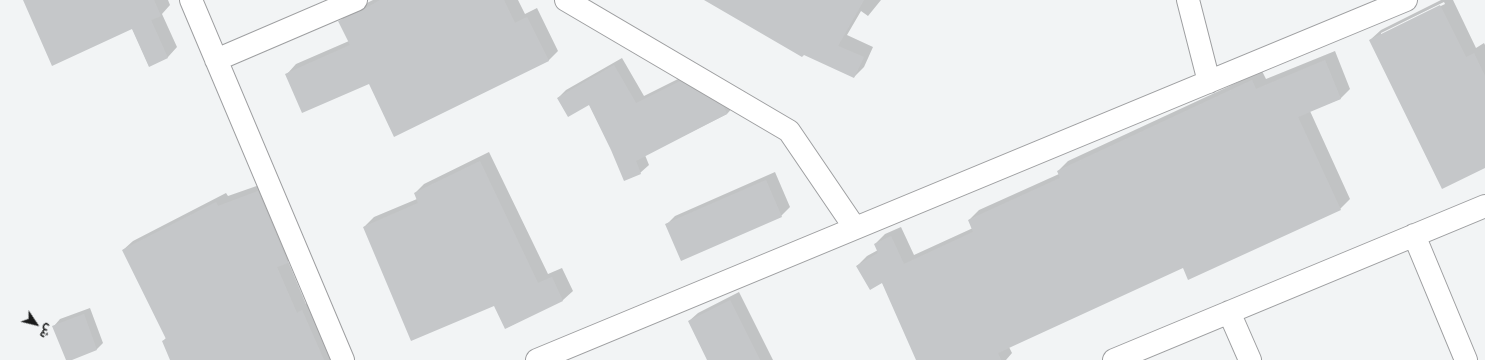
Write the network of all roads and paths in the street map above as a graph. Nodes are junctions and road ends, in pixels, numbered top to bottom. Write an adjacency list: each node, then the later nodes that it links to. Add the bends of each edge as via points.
1 (191, 0): 6 (street)
2 (356, 0): 6 (street)
3 (566, 0): 9 (street, via 789,131)
4 (1188, 0): 7 (street)
5 (1406, 0): 7 (street)
6 (216, 60): 12 (street)
7 (1209, 82): 9 (street)
8 (1485, 206): 10 (street)
9 (855, 228): 13 (street)
10 (1414, 235): 11 (street); 16 (street)
11 (1229, 312): 14 (street); 15 (street)
12 (343, 360)
13 (537, 360)
14 (1114, 360)
15 (1250, 360)
16 (1466, 360)

